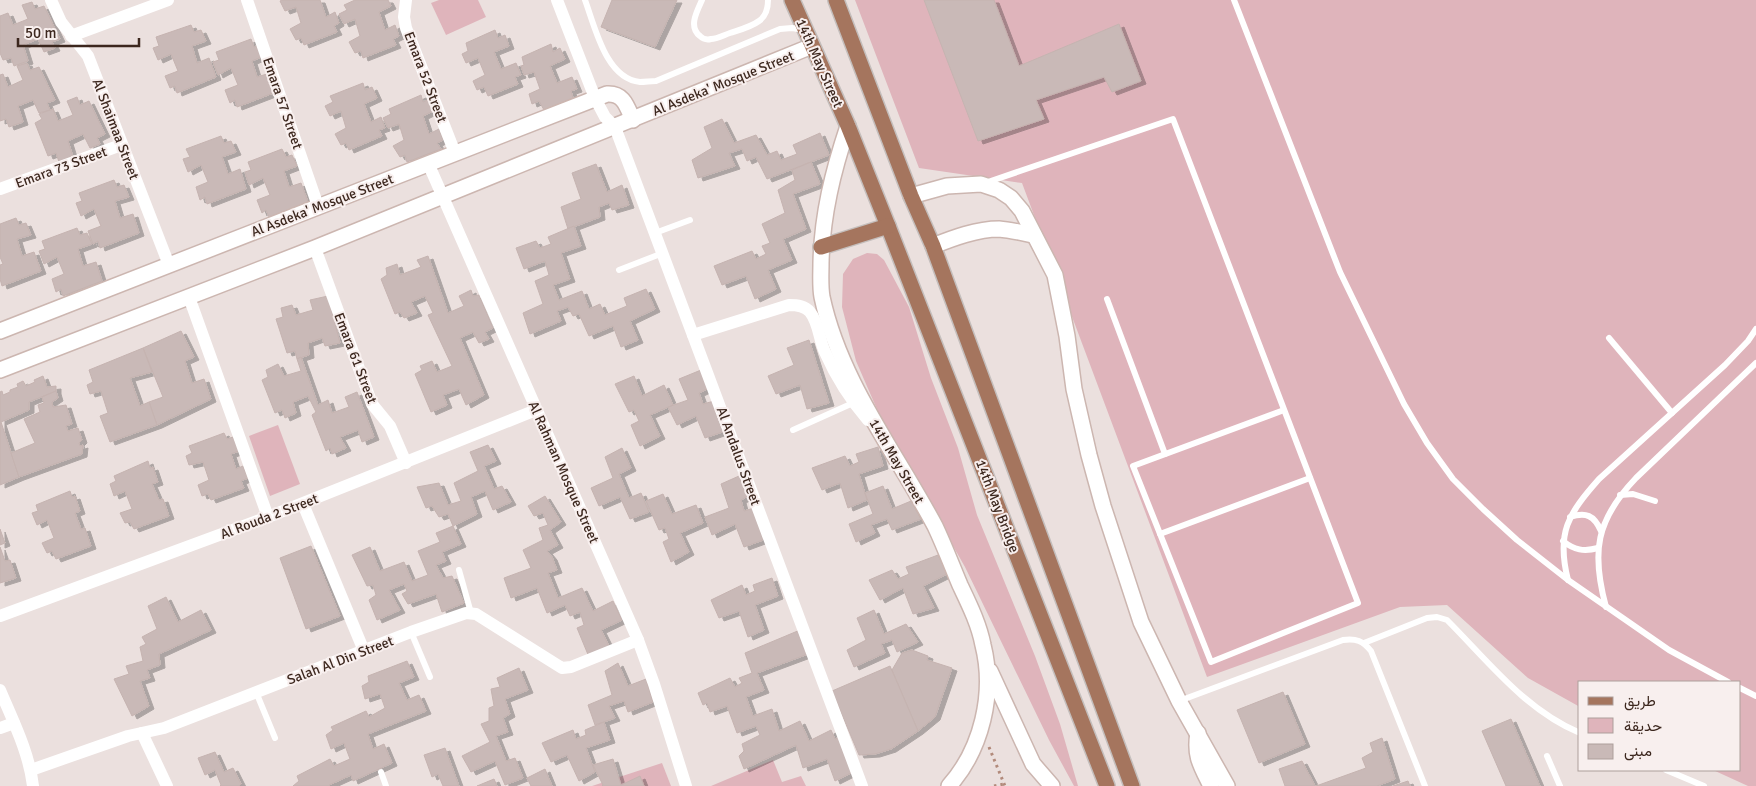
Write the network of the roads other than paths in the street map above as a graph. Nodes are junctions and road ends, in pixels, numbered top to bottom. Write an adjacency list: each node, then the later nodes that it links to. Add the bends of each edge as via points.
1 (51, 0): 13 (street, Al Shaimaa Street)
2 (168, 0): 13 (street)
3 (247, 0): 26 (street, Emara 57 Street)
4 (406, 0): 20 (street, Emara 52 Street, via 406,28)
5 (557, 0): 15 (street, Al Andalus Street)
6 (585, 0): 12 (lane, via 612,66 624,76 640,82 656,81 780,28)
7 (702, 0): 8 (lane, via 694,26 696,34 711,40 760,21)
8 (768, 0)
9 (792, 0): 12 (main road, 14th May Street)
10 (836, 0): 24 (main road)
11 (1234, 0): 64 (lane, via 1340,272 1426,443 1453,479 1483,509)
12 (806, 31): 14 (main road, 14th May Street)
13 (71, 36): 19 (street, Al Shaimaa Street, via 88,56)
14 (812, 46): 16 (main road, Al Asdeka' Mosque Street); 17 (main road, 14th May Street)
15 (595, 98): 16 (main road, Al Asdeka' Mosque Street, via 617,95 625,102); 18 (street, Al Andalus Street); 20 (main road, Al Asdeka' Mosque Street)
16 (633, 120): 18 (main road, Al Asdeka' Mosque Street)
17 (848, 126): 28 (main road, 14th May Street); 32 (main road, 14th May Street, via 830,185)
18 (615, 127): 25 (main road, Al Asdeka' Mosque Street); 29 (street, Al Andalus Street)
19 (121, 145): 23 (street, Emara 73 Street); 35 (street, Al Shaimaa Street)
20 (456, 153): 21 (main road, Al Asdeka' Mosque Street)
21 (428, 163): 25 (street, Al Rahman Mosque Street); 26 (main road, Al Asdeka' Mosque Street)
22 (982, 184): 24 (main road, via 947,186); 30 (main road, via 1011,198); 47 (lane, via 1172,119)
23 (0, 189)
24 (911, 196): 31 (main road)
25 (443, 197): 33 (main road, Al Asdeka' Mosque Street); 46 (street, Al Rahman Mosque Street)
26 (318, 206): 35 (main road, Al Asdeka' Mosque Street)
27 (690, 220): 29 (lane)
28 (888, 226): 32 (main road); 99 (main road, 14th May Bridge)
29 (655, 233): 34 (street, Al Andalus Street)
30 (1034, 235): 31 (main road, via 998,229); 79 (main road, via 1058,283 1074,389 1103,506 1141,622)
31 (933, 246): 90 (main road, 14th May Bridge)
32 (821, 247): 50 (main road, 14th May Street, via 822,294 827,315 836,343)
33 (316, 248): 37 (main road, Al Asdeka' Mosque Street); 52 (street, Emara 61 Street, via 372,404 390,426)
34 (663, 253): 36 (lane); 41 (street, Al Andalus Street)
35 (169, 265): 40 (main road, Al Asdeka' Mosque Street)
36 (619, 270)
37 (189, 297): 44 (main road, Al Asdeka' Mosque Street); 58 (street)
38 (1107, 298): 51 (lane)
39 (1756, 329): 48 (lane, via 1726,365)
40 (0, 331)
41 (694, 335): 45 (street, via 790,304 798,305 812,313 836,377); 96 (street, Al Andalus Street)
42 (1609, 338): 48 (lane)
43 (1756, 363): 54 (lane)
44 (0, 370)
45 (853, 403): 49 (lane); 50 (street)
46 (536, 410): 52 (street, Al Rouda 2 Street); 69 (street, Al Rahman Mosque Street)
47 (1284, 410): 51 (lane); 53 (lane)
48 (1672, 413): 57 (lane, via 1599,479)
49 (793, 430)
50 (880, 432): 72 (main road, 14th May Street, via 936,528 978,627)
51 (1166, 454): 60 (lane, via 1133,466)
52 (406, 463): 56 (street, Al Rouda 2 Street)
53 (1310, 478): 60 (lane); 60 (lane, via 1358,603 1211,662)
54 (1620, 495): 55 (lane, via 1633,494); 59 (lane)
55 (1655, 501)
56 (302, 504): 58 (street, Al Rouda 2 Street); 71 (street)
57 (1570, 517): 59 (lane, via 1579,514 1589,516); 61 (lane)
58 (268, 518): 67 (street, Al Rouda 2 Street)
59 (1601, 531): 62 (lane)
60 (1160, 534)
61 (1563, 541): 62 (lane, via 1580,550); 64 (lane, via 1563,561)
62 (1598, 548): 65 (lane, via 1598,568)
63 (458, 570): 66 (lane)
64 (1568, 580): 65 (lane)
65 (1606, 606): 74 (lane, via 1669,650)
66 (471, 613): 68 (street, Salah Al Din Street); 69 (street, via 562,668)
67 (0, 616)
68 (411, 632): 71 (street, Salah Al Din Street); 73 (lane)
69 (638, 640): 95 (street, Al Rahman Mosque Street)
70 (1364, 642): 79 (lane, via 1354,638 1343,640); 82 (lane, via 1427,618 1447,620 1503,680 1550,717); 101 (lane, via 1371,651)
71 (364, 651): 77 (street, Salah Al Din Street)
72 (987, 663): 97 (main road, 14th May Street, via 987,700 981,728 972,751); 98 (main road, via 1034,764)
73 (430, 677)
74 (1726, 681)
75 (1741, 688): 78 (lane)
76 (0, 690): 80 (street)
77 (256, 692): 84 (street, Salah Al Din Street); 85 (lane)
78 (1756, 696)
79 (1179, 701): 83 (main road)
80 (14, 723): 81 (street); 87 (street)
81 (0, 728)
82 (1578, 732)
83 (1198, 733): 91 (main road); 100 (main road, via 1197,758)
84 (142, 734): 87 (street, Salah Al Din Street); 93 (street)
85 (275, 738)
86 (1547, 756): 102 (lane)
87 (31, 770): 92 (street)
88 (1668, 771): 103 (lane)
89 (381, 772): 94 (lane)
90 (1130, 782)
91 (1228, 785)
92 (33, 786)
93 (167, 786)
94 (386, 786)
95 (686, 786)
96 (862, 786)
97 (949, 786)
98 (1052, 786)
99 (1107, 786)
100 (1211, 786)
101 (1425, 786)
102 (1560, 786)
103 (1704, 786)

